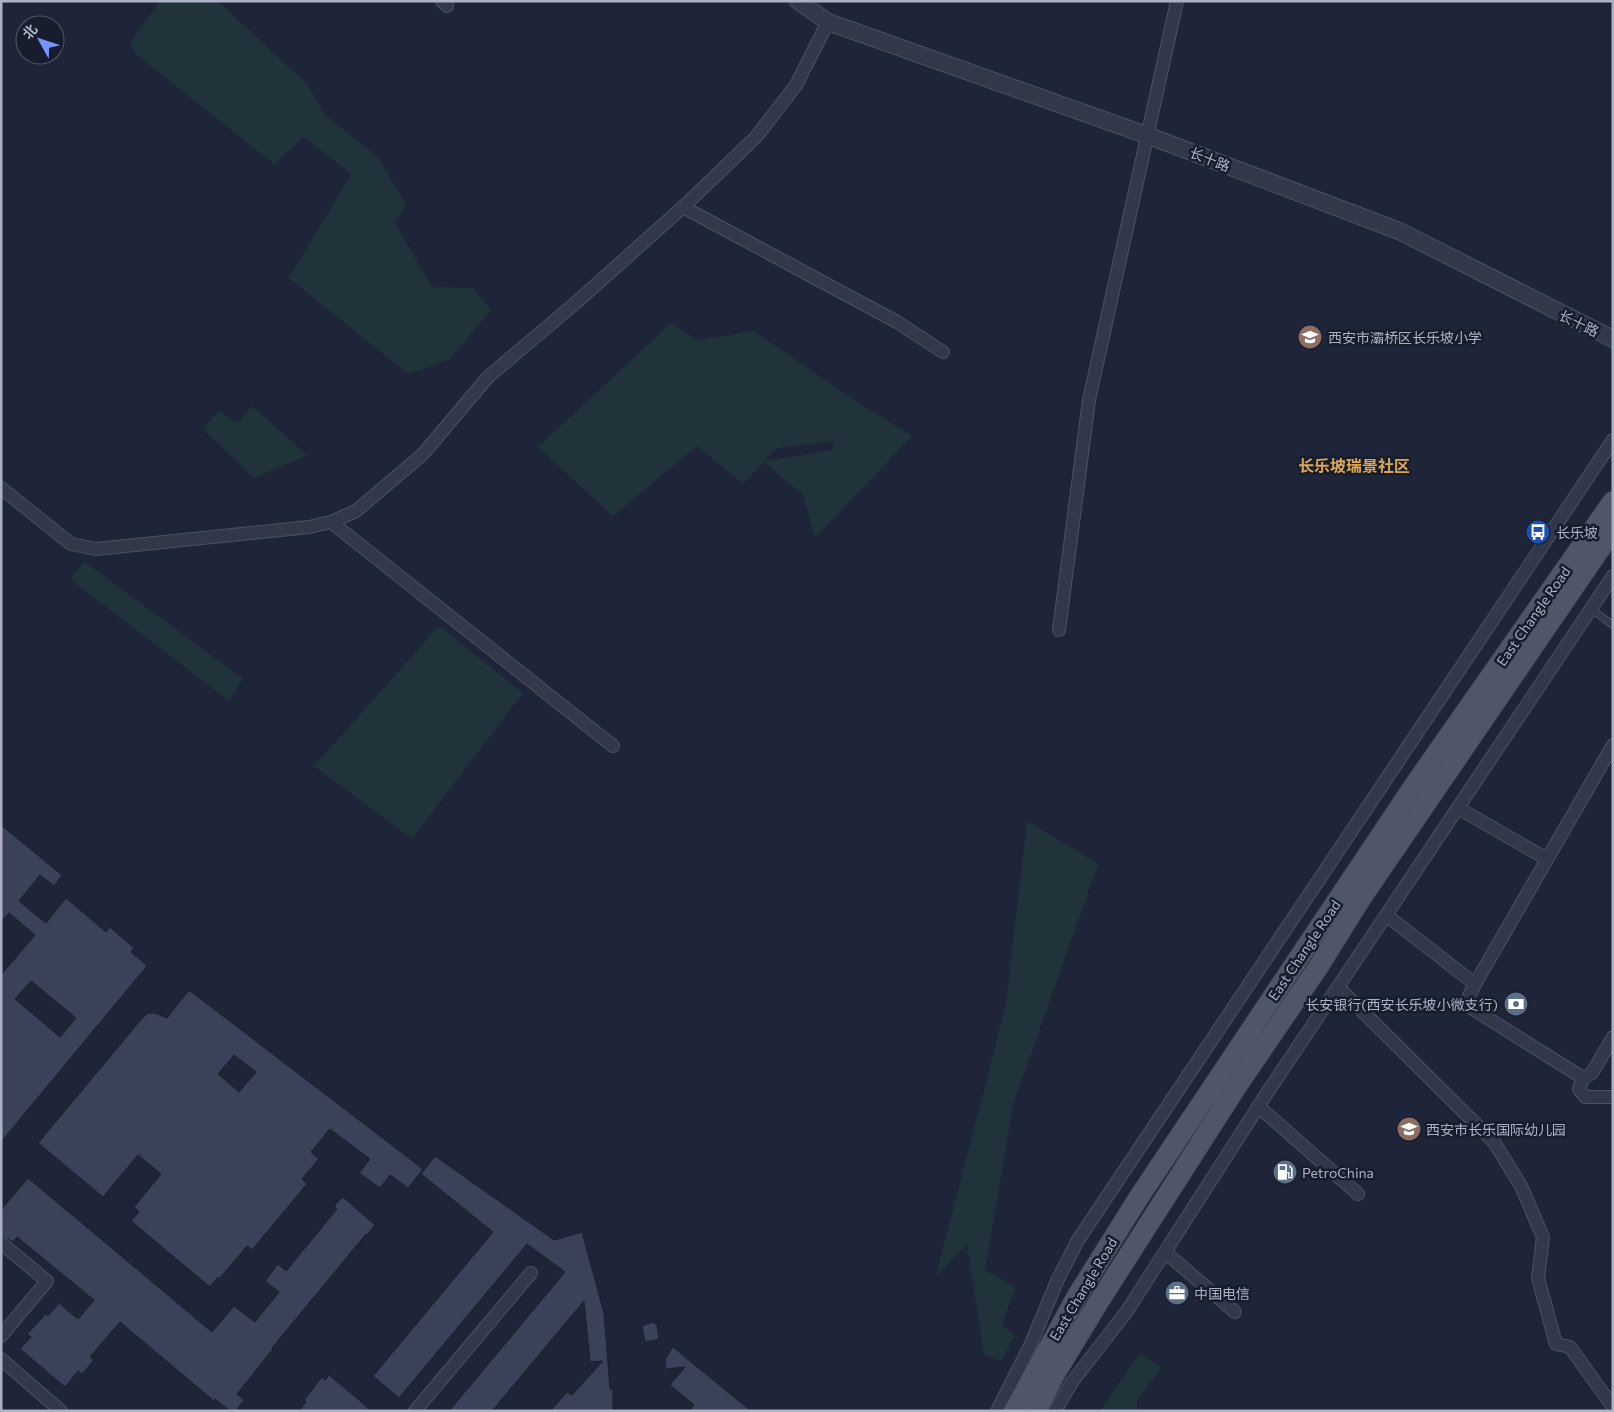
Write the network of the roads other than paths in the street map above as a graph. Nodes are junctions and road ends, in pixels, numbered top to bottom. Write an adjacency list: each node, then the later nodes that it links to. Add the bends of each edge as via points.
1 (798, 1): 3 (street, 长十路)
2 (1177, 1): 4 (street)
3 (828, 22): 4 (street, 长十路); 5 (street, via 796,85 756,137)
4 (1148, 136): 6 (street, 长十路, via 1399,231); 16 (street, via 1088,400)
5 (683, 207): 7 (street, via 896,322); 11 (street, via 488,377 423,454 356,511)
6 (1613, 339)
7 (943, 352)
8 (1613, 440): 39 (street, via 1078,1240)
9 (1, 488): 11 (street, via 71,544 96,549)
10 (1613, 501): 40 (main road, East Changle Road, via 1415,784 1145,1188 1077,1296)
11 (331, 522): 18 (street)
12 (1613, 530): 35 (main road, East Changle Road, via 1237,1086 1098,1303)
13 (1613, 576): 14 (street)
14 (1591, 609): 15 (lane); 19 (street)
15 (1613, 625)
16 (1058, 630)
17 (1613, 745): 20 (street)
18 (613, 746)
19 (1458, 808): 20 (street); 21 (street)
20 (1547, 859): 22 (street)
21 (1386, 915): 22 (street); 23 (street)
22 (1475, 984): 25 (street, via 1465,1004)
23 (1338, 987): 27 (street); 36 (street, via 1494,1142 1521,1186 1543,1237 1538,1278 1556,1344 1570,1347)
24 (1613, 1037): 25 (street, via 1592,1074)
25 (1583, 1078): 26 (street, via 1579,1089 1585,1097)
26 (1613, 1097)
27 (1258, 1106): 28 (street); 30 (street)
28 (1358, 1194)
29 (1, 1243): 33 (street, via 47,1281)
30 (1165, 1252): 32 (street); 42 (street, via 1127,1311 1072,1382)
31 (531, 1273): 38 (street)
32 (1235, 1312)
33 (1, 1336)
34 (1, 1359): 37 (street)
35 (1044, 1402): 41 (main road, East Changle Road)
36 (1613, 1407)
37 (62, 1411)
38 (415, 1411)
39 (997, 1411)
40 (1014, 1411)
41 (1036, 1411)
42 (1055, 1411)

